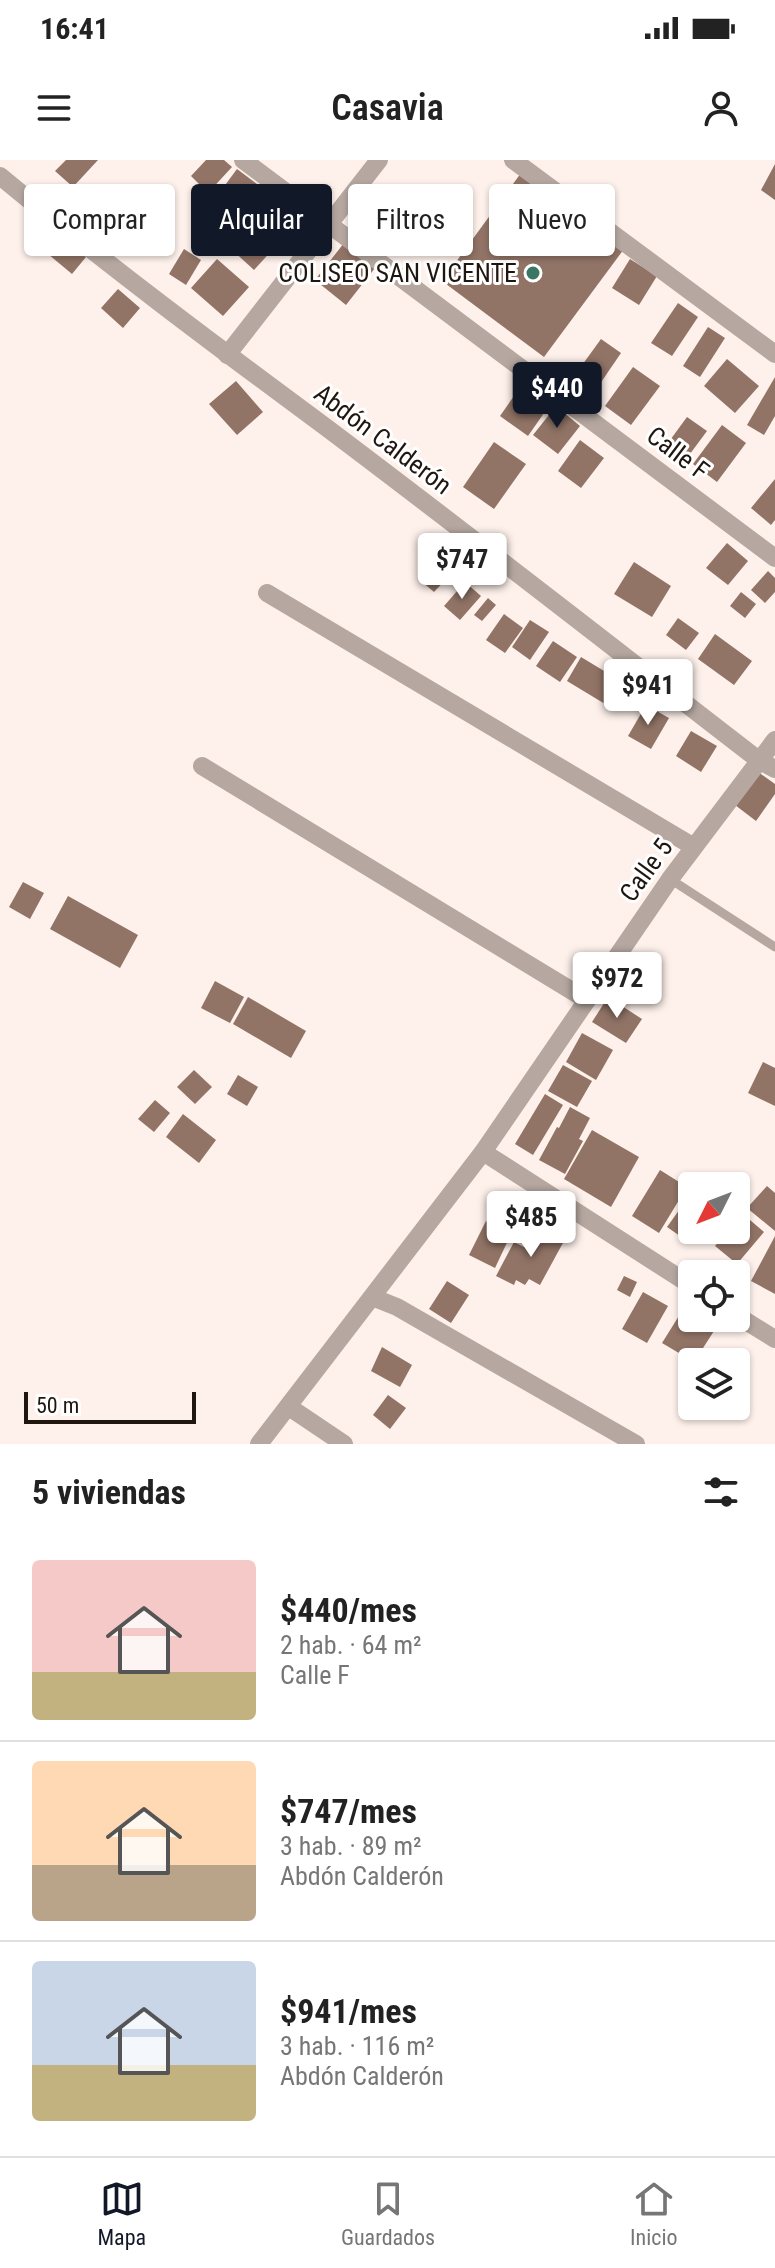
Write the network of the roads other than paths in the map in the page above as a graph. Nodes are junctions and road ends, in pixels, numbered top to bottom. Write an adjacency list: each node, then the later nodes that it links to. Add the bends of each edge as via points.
1 (243, 160): 5 (street, Calle F)
2 (379, 160): 6 (street)
3 (513, 160): 9 (street)
4 (0, 176): 10 (street, Abdón Calderón)
5 (275, 184)
6 (332, 222)
7 (332, 226): 11 (street, Calle F)
8 (305, 256): 10 (street)
9 (775, 354)
10 (227, 355): 14 (street, Abdón Calderón)
11 (775, 558)
12 (267, 593): 16 (street)
13 (775, 740): 14 (street, Calle 5)
14 (768, 765): 16 (street, Calle 5)
15 (202, 766): 19 (street)
16 (694, 847): 17 (street, Calle 5)
17 (670, 879): 18 (lane); 19 (street, Calle 5)
18 (775, 947)
19 (587, 1000): 20 (street, Calle 5)
20 (483, 1152): 21 (street); 22 (street, Calle 5)
21 (678, 1277)
22 (372, 1297): 25 (street, Calle 5); 28 (street)
23 (750, 1324): 24 (street)
24 (775, 1339)
25 (289, 1407): 26 (street, Calle 5); 27 (street)
26 (259, 1444)
27 (344, 1444)
28 (636, 1444)

